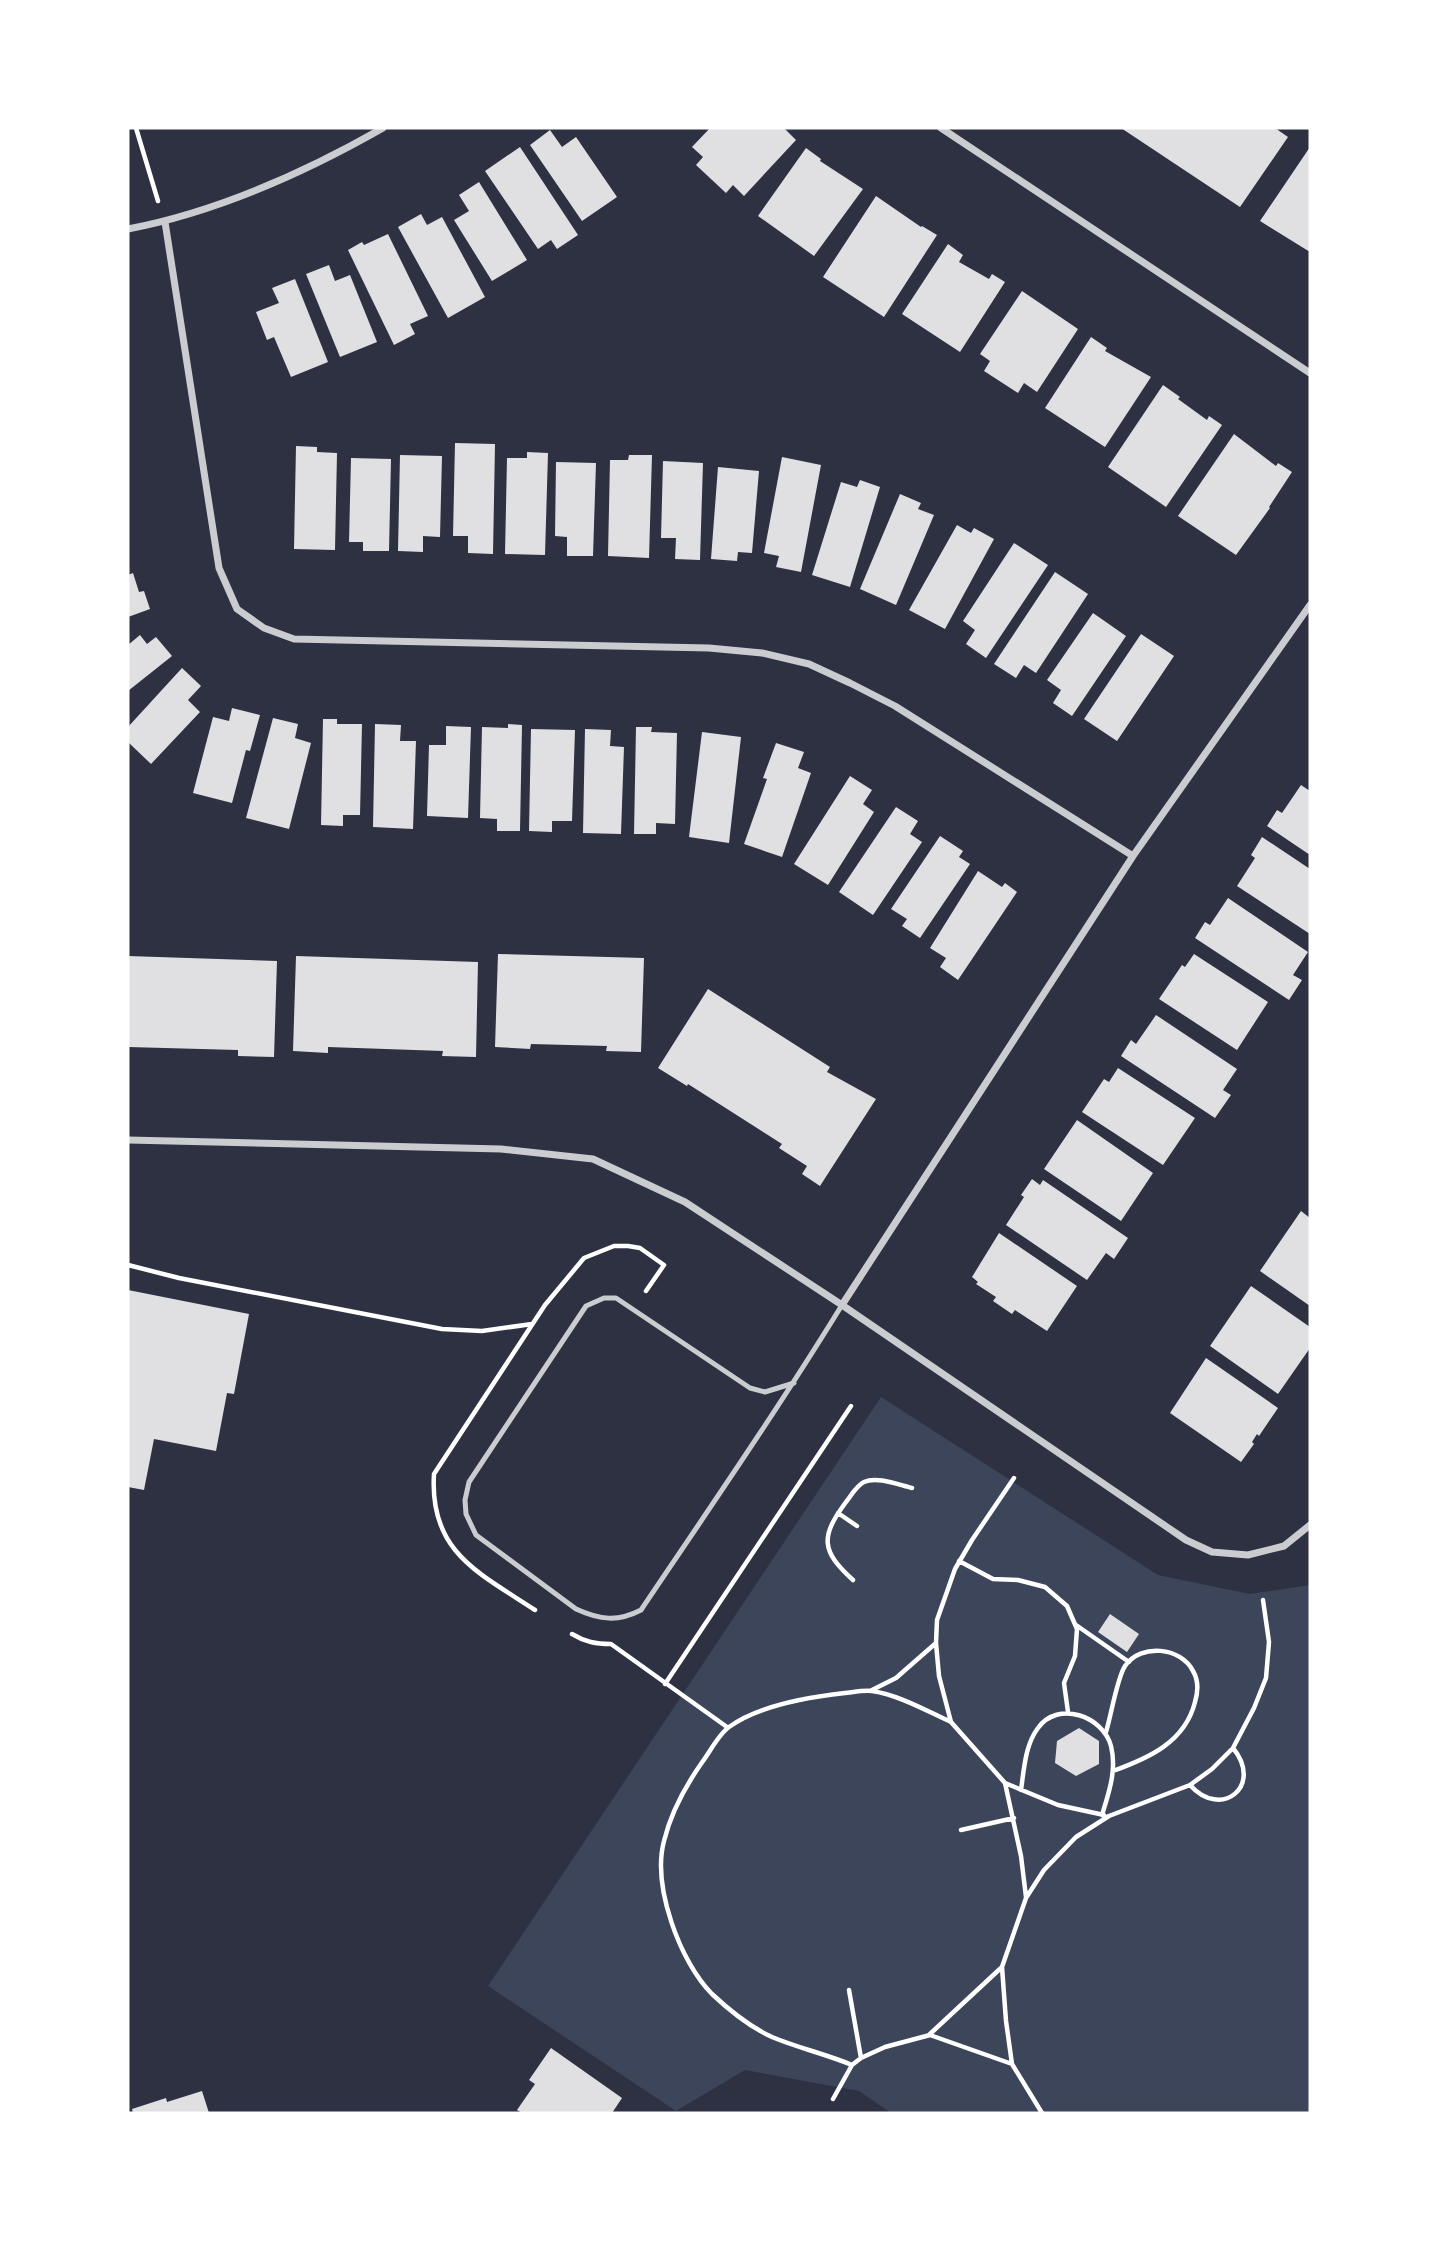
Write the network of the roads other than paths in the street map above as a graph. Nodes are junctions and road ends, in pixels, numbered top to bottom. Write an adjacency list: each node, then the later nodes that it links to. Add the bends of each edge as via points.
1 (383, 128): 3 (street, via 337,155 251,192)
2 (941, 128): 5 (street)
3 (164, 222): 4 (street); 7 (street, via 219,568 237,609 264,628 294,639 709,648 762,653 808,664 895,706)
4 (128, 229)
5 (1310, 373)
6 (1310, 605): 7 (street)
7 (1133, 856): 9 (street)
8 (128, 1140): 9 (street, via 501,1149 593,1159 685,1202)
9 (842, 1306): 10 (lane); 11 (street, via 1186,1540 1212,1552 1248,1555 1284,1546)
10 (794, 1383): 10 (lane, via 765,1392 750,1388 617,1298 586,1306 469,1482 466,1514 475,1535 576,1609 625,1618 641,1610)
11 (1310, 1525)

